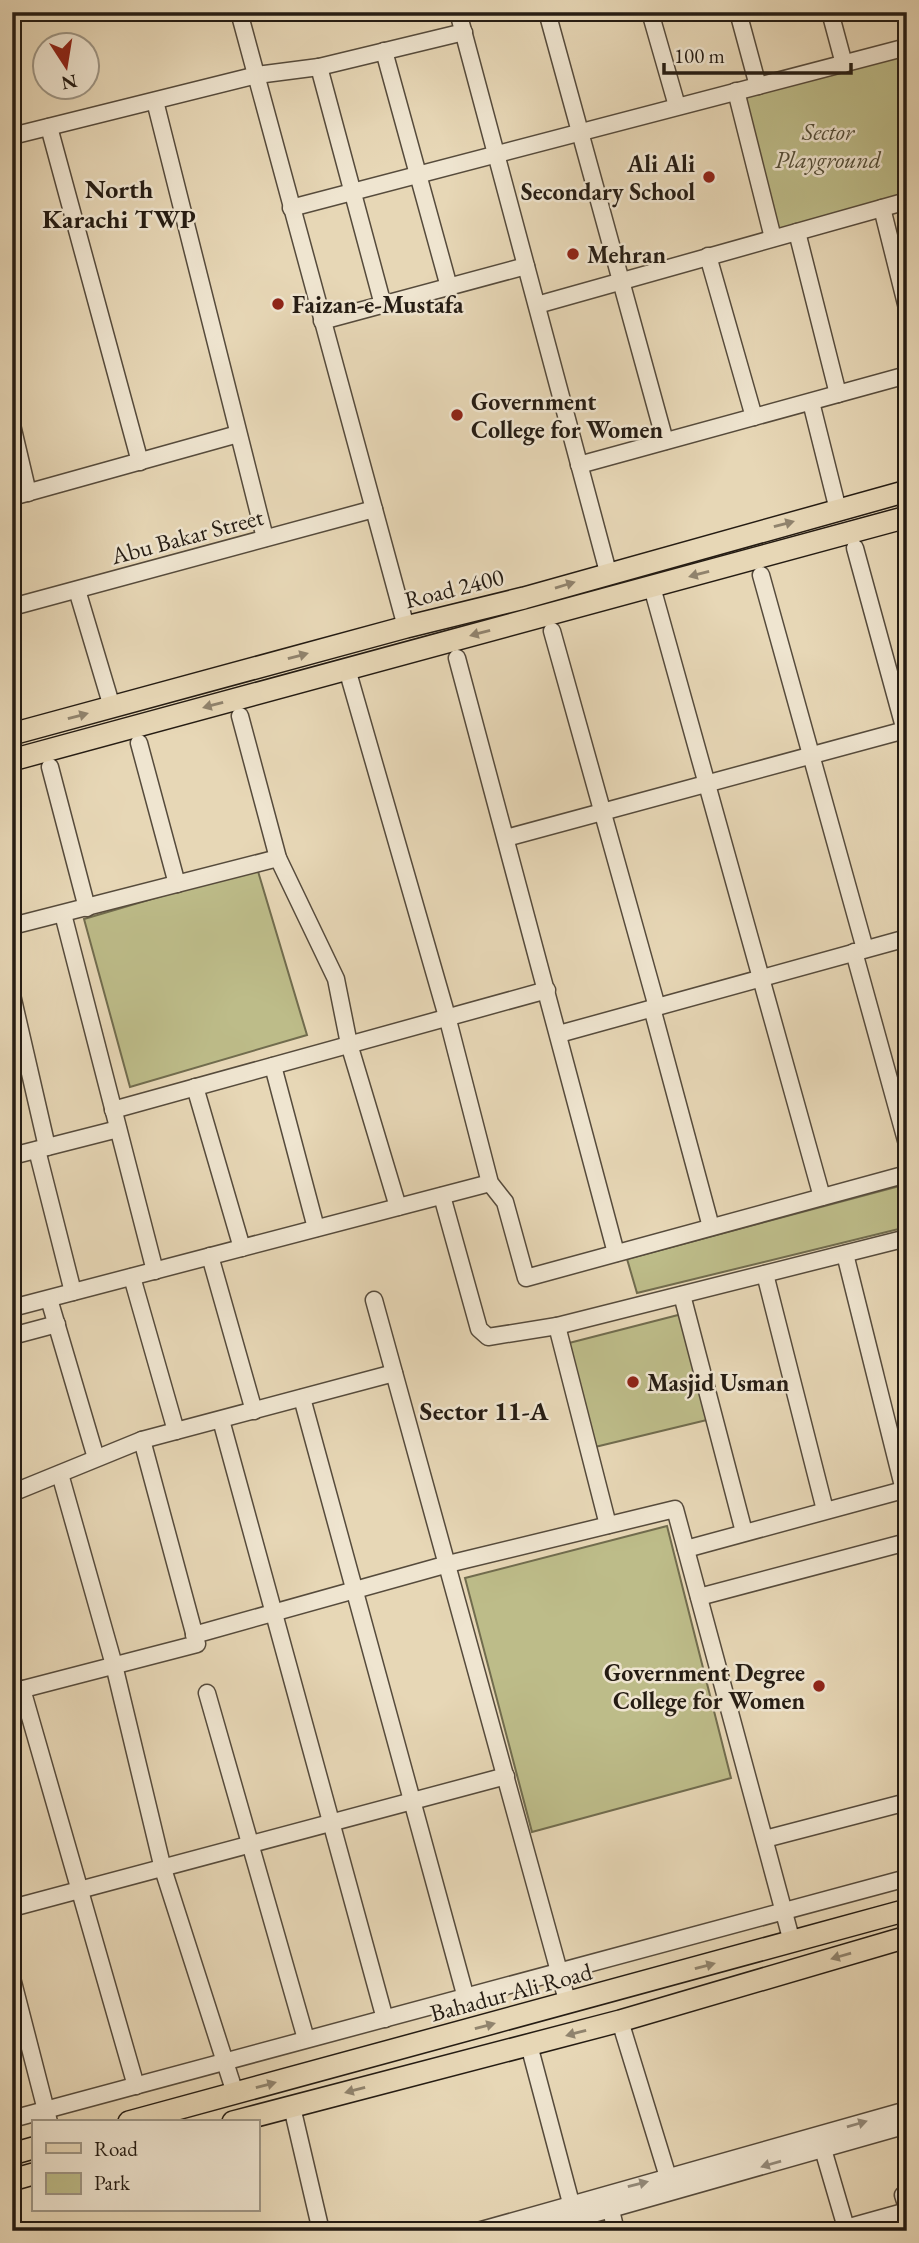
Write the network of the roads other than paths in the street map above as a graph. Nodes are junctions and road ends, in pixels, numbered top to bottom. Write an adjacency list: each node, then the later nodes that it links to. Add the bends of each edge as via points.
1 (239, 12): 12 (street)
2 (458, 12): 7 (street)
3 (547, 12): 18 (street)
4 (650, 12): 16 (street)
5 (738, 12): 13 (street)
6 (830, 12): 10 (street)
7 (464, 32): 9 (street); 20 (street)
8 (907, 47): 10 (street)
9 (384, 51): 11 (street); 21 (street)
10 (844, 64): 13 (street)
11 (319, 67): 12 (street); 22 (street)
12 (257, 75): 15 (street); 24 (street)
13 (758, 86): 14 (street)
14 (736, 91): 16 (street); 27 (street)
15 (155, 101): 17 (street); 41 (street)
16 (677, 106): 18 (street)
17 (50, 127): 19 (street); 43 (street)
18 (582, 131): 20 (street); 30 (street)
19 (12, 136)
20 (496, 152): 21 (street); 29 (street)
21 (418, 174): 22 (street); 31 (street)
22 (352, 191): 24 (street); 32 (street)
23 (907, 201): 25 (street)
24 (291, 208): 35 (street)
25 (881, 208): 26 (street); 34 (street)
26 (797, 232): 27 (street); 37 (street)
27 (774, 238): 28 (street)
28 (708, 256): 30 (street); 39 (street)
29 (526, 266): 31 (street); 33 (street)
30 (620, 281): 33 (street); 42 (street)
31 (449, 287): 32 (street)
32 (383, 305): 35 (street)
33 (537, 305): 44 (street)
34 (907, 308)
35 (322, 321): 47 (street)
36 (907, 375): 37 (street)
37 (838, 394): 38 (street)
38 (811, 402): 39 (street); 48 (street)
39 (754, 417): 42 (street)
40 (12, 425): 46 (street)
41 (238, 434): 43 (street); 50 (street)
42 (665, 441): 44 (street)
43 (140, 462): 46 (street)
44 (579, 465): 52 (street)
45 (907, 491): 48 (main road, Road 2400)
46 (20, 495)
47 (374, 509): 50 (street, Abu Bakar Street); 59 (street)
48 (838, 510): 52 (main road, Road 2400, one-way to 48)
49 (907, 517): 54 (main road, Road 2400, one-way to 54)
50 (264, 538): 55 (street, Abu Bakar Street)
51 (855, 548): 66 (street)
52 (608, 572): 56 (main road, Road 2400, one-way to 52)
53 (761, 575): 68 (street)
54 (652, 587): 58 (main road, Road 2400); 71 (street)
55 (77, 590): 57 (street, Abu Bakar Street); 63 (street)
56 (524, 598): 58 (main road); 59 (main road, Road 2400)
57 (14, 602)
58 (531, 620): 62 (main road, Road 2400, one-way to 62)
59 (406, 627): 63 (main road, Road 2400, one-way to 59)
60 (552, 631): 72 (street)
61 (457, 658): 73 (street)
62 (347, 669): 69 (main road, Road 2400, one-way to 69); 85 (street)
63 (112, 707): 65 (main road, Road 2400, one-way to 63)
64 (240, 716): 74 (street)
65 (12, 734)
66 (906, 734): 68 (street)
67 (139, 743): 75 (street)
68 (812, 756): 71 (street); 80 (street)
69 (12, 760)
70 (50, 767): 76 (street)
71 (708, 786): 72 (street); 81 (street)
72 (603, 813): 73 (street); 84 (street)
73 (506, 838): 82 (street)
74 (278, 858): 75 (street); 87 (street, via 336,979)
75 (177, 884): 76 (street)
76 (87, 908): 77 (street)
77 (63, 914): 78 (street); 90 (street)
78 (12, 926)
79 (907, 937): 80 (street)
80 (860, 951): 81 (street); 92 (street)
81 (762, 978): 84 (street); 98 (street)
82 (547, 990): 85 (street); 86 (street)
83 (12, 995): 93 (street)
84 (654, 1008): 86 (street); 100 (street)
85 (448, 1020): 87 (street); 96 (street)
86 (559, 1034): 104 (street)
87 (349, 1044): 88 (street); 99 (street)
88 (273, 1066): 89 (street); 101 (street)
89 (195, 1087): 90 (street); 103 (street)
90 (113, 1110): 91 (street)
91 (118, 1129): 93 (street); 107 (street)
92 (907, 1144)
93 (42, 1148): 94 (street); 110 (street)
94 (12, 1156)
95 (907, 1174): 98 (street)
96 (490, 1183): 97 (street); 104 (street, via 505,1202 526,1278)
97 (442, 1196): 99 (street); 116 (street, via 479,1329 488,1337 500,1338)
98 (822, 1197): 100 (street)
99 (398, 1207): 101 (street)
100 (711, 1227): 104 (street)
101 (316, 1228): 103 (street)
102 (907, 1238): 105 (street)
103 (242, 1248): 106 (street)
104 (615, 1253)
105 (845, 1254): 108 (street); 126 (street)
106 (210, 1256): 107 (street); 120 (street)
107 (155, 1271): 109 (street)
108 (765, 1274): 111 (street); 128 (street)
109 (132, 1276): 110 (street); 122 (street)
110 (73, 1292): 112 (street)
111 (682, 1295): 116 (street); 130 (street)
112 (50, 1298): 114 (street); 115 (street)
113 (374, 1300): 118 (street)
114 (12, 1308)
115 (57, 1324): 117 (street); 124 (street)
116 (557, 1326): 129 (street)
117 (12, 1336)
118 (394, 1374): 119 (street); 133 (street)
119 (302, 1398): 120 (street); 134 (street)
120 (254, 1411): 121 (street)
121 (221, 1420): 122 (street); 136 (street)
122 (176, 1431): 123 (street)
123 (142, 1440): 124 (street); 137 (street)
124 (96, 1458): 125 (street)
125 (60, 1474): 127 (street); 138 (street)
126 (905, 1490): 128 (street)
127 (12, 1493)
128 (825, 1510): 130 (street)
129 (608, 1525): 132 (street, via 676,1509); 133 (street)
130 (744, 1532): 132 (street)
131 (907, 1542): 135 (street)
132 (686, 1549): 135 (street)
133 (448, 1564): 134 (street); 141 (street)
134 (353, 1590): 136 (street); 142 (street)
135 (699, 1598): 145 (street)
136 (273, 1613): 137 (street); 144 (street)
137 (194, 1635): 138 (street, via 197,1644)
138 (114, 1665): 139 (street); 147 (street)
139 (17, 1690): 149 (street)
140 (207, 1693): 146 (street)
141 (506, 1776): 142 (street); 155 (street)
142 (411, 1802): 144 (street); 158 (street)
143 (907, 1802): 145 (street)
144 (331, 1823): 146 (street); 161 (street)
145 (765, 1839): 151 (street)
146 (252, 1844): 147 (street); 163 (street)
147 (163, 1869): 149 (street); 165 (street)
148 (907, 1878): 151 (street)
149 (81, 1890): 150 (street); 166 (street)
150 (12, 1908)
151 (784, 1909): 154 (street); 155 (street)
152 (907, 1910): 154 (main road, Bahadur Ali Road)
153 (907, 1937): 160 (main road, one-way to 160)
154 (792, 1942): 157 (main road, Bahadur Ali Road, one-way to 154)
155 (559, 1970): 158 (street); 159 (street)
156 (12, 1978): 170 (street)
157 (659, 1979): 159 (main road, Bahadur Ali Road); 160 (main road)
158 (466, 1998): 161 (street)
159 (568, 2004): 167 (main road, Bahadur Ali Road, one-way to 159)
160 (666, 2008): 162 (main road)
161 (385, 2019): 163 (street)
162 (620, 2021): 164 (main road, one-way to 164); 179 (street)
163 (306, 2039): 165 (street)
164 (529, 2045): 168 (main road, one-way to 168); 183 (street)
165 (225, 2061): 166 (street); 167 (street)
166 (136, 2085): 170 (street)
167 (235, 2093): 172 (main road, Bahadur Ali Road)
168 (292, 2107): 173 (main road); 186 (street)
169 (907, 2110): 175 (street, one-way to 169)
170 (48, 2116): 171 (street)
171 (12, 2119)
172 (136, 2120)
173 (241, 2120)
174 (907, 2124): 175 (street)
175 (821, 2142): 179 (street); 182 (street, one-way to 182); 185 (street)
176 (32, 2148): 177 (main road)
177 (12, 2154)
178 (32, 2174): 180 (main road)
179 (668, 2177): 182 (street, one-way to 179)
180 (12, 2180)
181 (907, 2193): 184 (street, via 902,2194)
182 (608, 2200): 183 (street); 188 (street); 189 (street)
183 (571, 2203): 187 (street)
184 (907, 2210): 185 (street)
185 (846, 2229)
186 (321, 2231)
187 (478, 2231)
188 (533, 2231)
189 (616, 2231)

